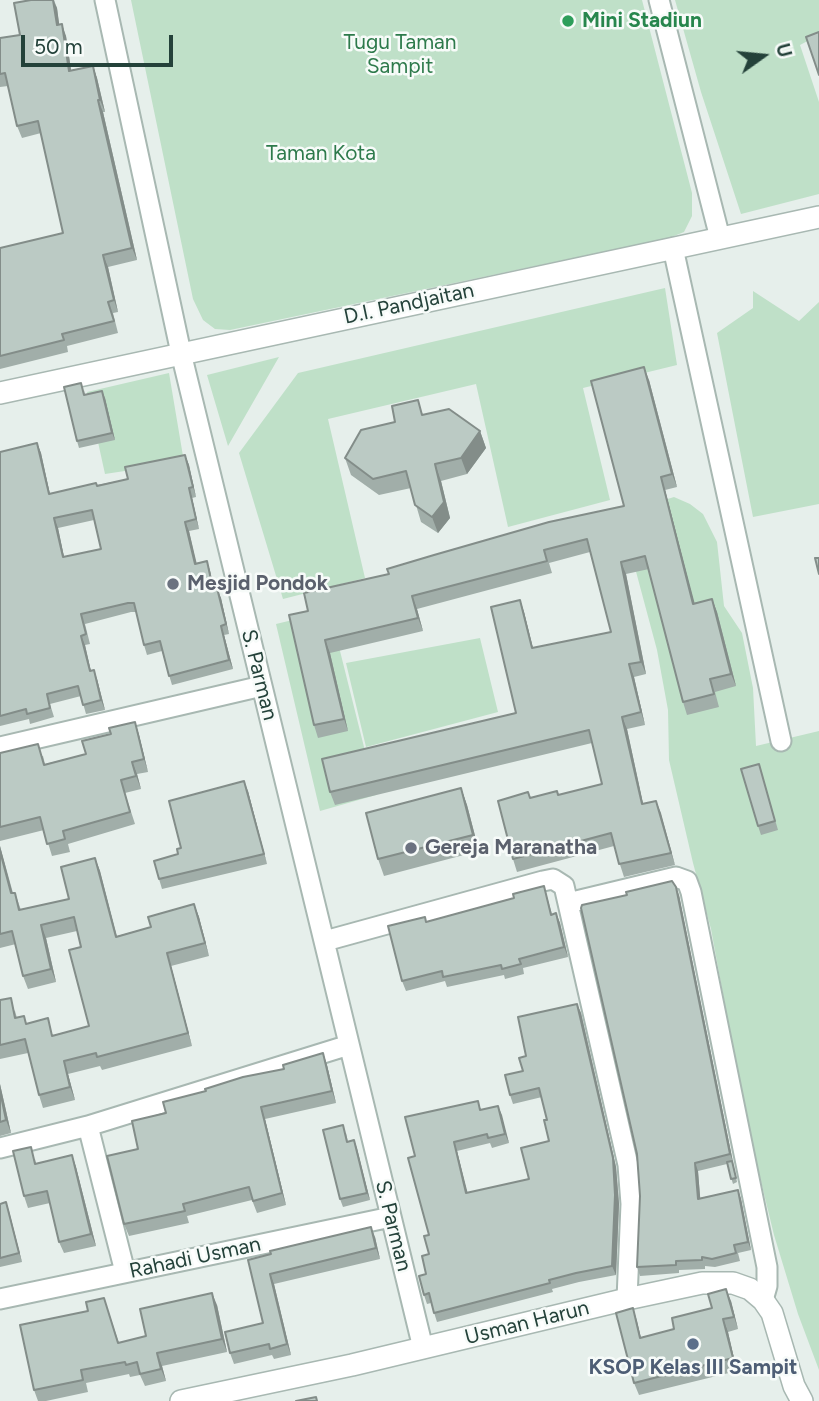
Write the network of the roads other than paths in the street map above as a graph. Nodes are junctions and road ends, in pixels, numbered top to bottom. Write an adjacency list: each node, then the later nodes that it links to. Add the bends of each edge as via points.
1 (105, 0): 6 (street, S. Parman)
2 (659, 0): 4 (street)
3 (819, 217): 4 (street, D.I. Pandjaitan)
4 (720, 239): 5 (street, D.I. Pandjaitan)
5 (673, 248): 6 (street, D.I. Pandjaitan); 9 (street)
6 (181, 353): 7 (street, D.I. Pandjaitan); 8 (street, S. Parman)
7 (0, 393)
8 (262, 686): 10 (street); 12 (street, S. Parman)
9 (780, 741)
10 (0, 747)
11 (568, 903): 12 (street, via 559,881 543,881); 18 (street, via 628,1165); 20 (street, via 676,877 687,881 767,1267)
12 (325, 941): 13 (street, S. Parman)
13 (349, 1045): 14 (street); 16 (street, S. Parman)
14 (88, 1126): 15 (street); 17 (street)
15 (0, 1148)
16 (391, 1217): 17 (street, Rahadi Usman); 21 (street, S. Parman)
17 (125, 1272): 19 (street, Rahadi Usman)
18 (627, 1298): 20 (street, Usman Harun, via 702,1283 733,1283); 21 (street, Usman Harun)
19 (0, 1299)
20 (763, 1300): 23 (street, via 775,1321)
21 (423, 1348): 22 (street, Usman Harun)
22 (181, 1401)
23 (802, 1401)

